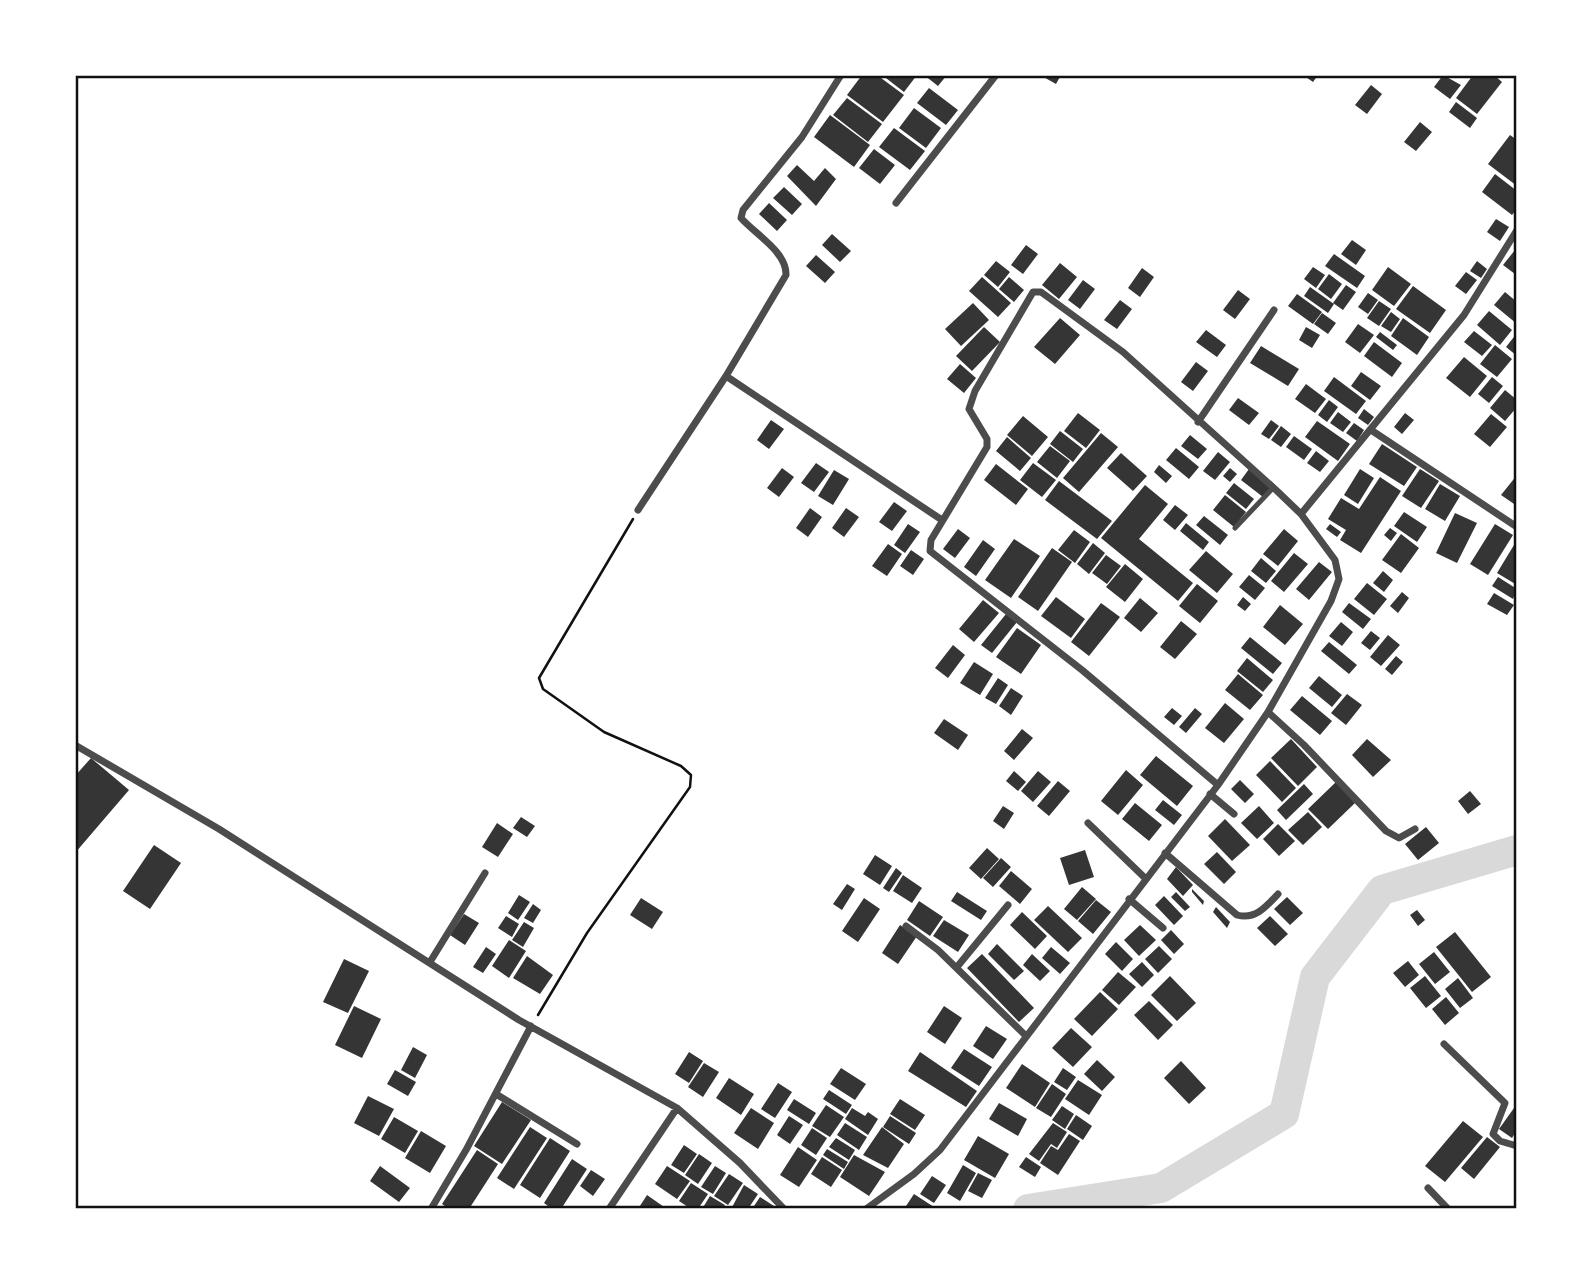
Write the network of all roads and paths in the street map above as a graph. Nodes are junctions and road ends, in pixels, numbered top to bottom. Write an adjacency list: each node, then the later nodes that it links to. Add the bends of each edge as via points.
1 (842, 75): 6 (street, via 802,137 743,210 741,218 779,255 786,264 786,275)
2 (996, 75): 3 (street)
3 (895, 203)
4 (1517, 230): 8 (street, via 1464,315)
5 (1274, 310): 7 (street)
6 (726, 376): 10 (street); 12 (street)
7 (1198, 422): 9 (street); 12 (street, via 1123,352 1041,292 1033,292 975,391 970,409 987,447)
8 (1371, 430): 11 (street); 13 (street)
9 (1273, 488): 11 (street); 14 (lane)
10 (638, 510): 32 (path, via 539,678 543,689 604,732 681,766 691,775 690,787 580,943)
11 (1301, 514): 15 (street, via 1335,560 1339,579)
12 (942, 520): 17 (street, via 930,551)
13 (1516, 525)
14 (1235, 528)
15 (1268, 712): 17 (street); 21 (street, via 1386,831 1399,838)
16 (75, 745): 30 (street)
17 (1218, 785): 18 (street)
18 (1210, 794): 19 (street); 22 (street)
19 (1234, 814)
20 (1088, 823): 24 (street)
21 (1415, 829)
22 (1165, 853): 24 (street); 25 (street, via 1237,915 1255,915)
23 (485, 873): 30 (street)
24 (1145, 878): 26 (street)
25 (1278, 894)
26 (1129, 899): 29 (street); 33 (street)
27 (1008, 905): 31 (street)
28 (906, 926): 31 (street)
29 (1163, 928)
30 (430, 962): 32 (street)
31 (957, 967): 33 (street)
32 (531, 1026): 35 (street); 36 (street)
33 (1027, 1036): 43 (street, via 940,1150)
34 (1444, 1044): 38 (street, via 1505,1103 1493,1134)
35 (496, 1094): 37 (street); 40 (street)
36 (677, 1108): 41 (street); 42 (street)
37 (578, 1144)
38 (1517, 1146)
39 (1428, 1188): 44 (street)
40 (431, 1209)
41 (609, 1209)
42 (784, 1209)
43 (866, 1209)
44 (1448, 1209)

